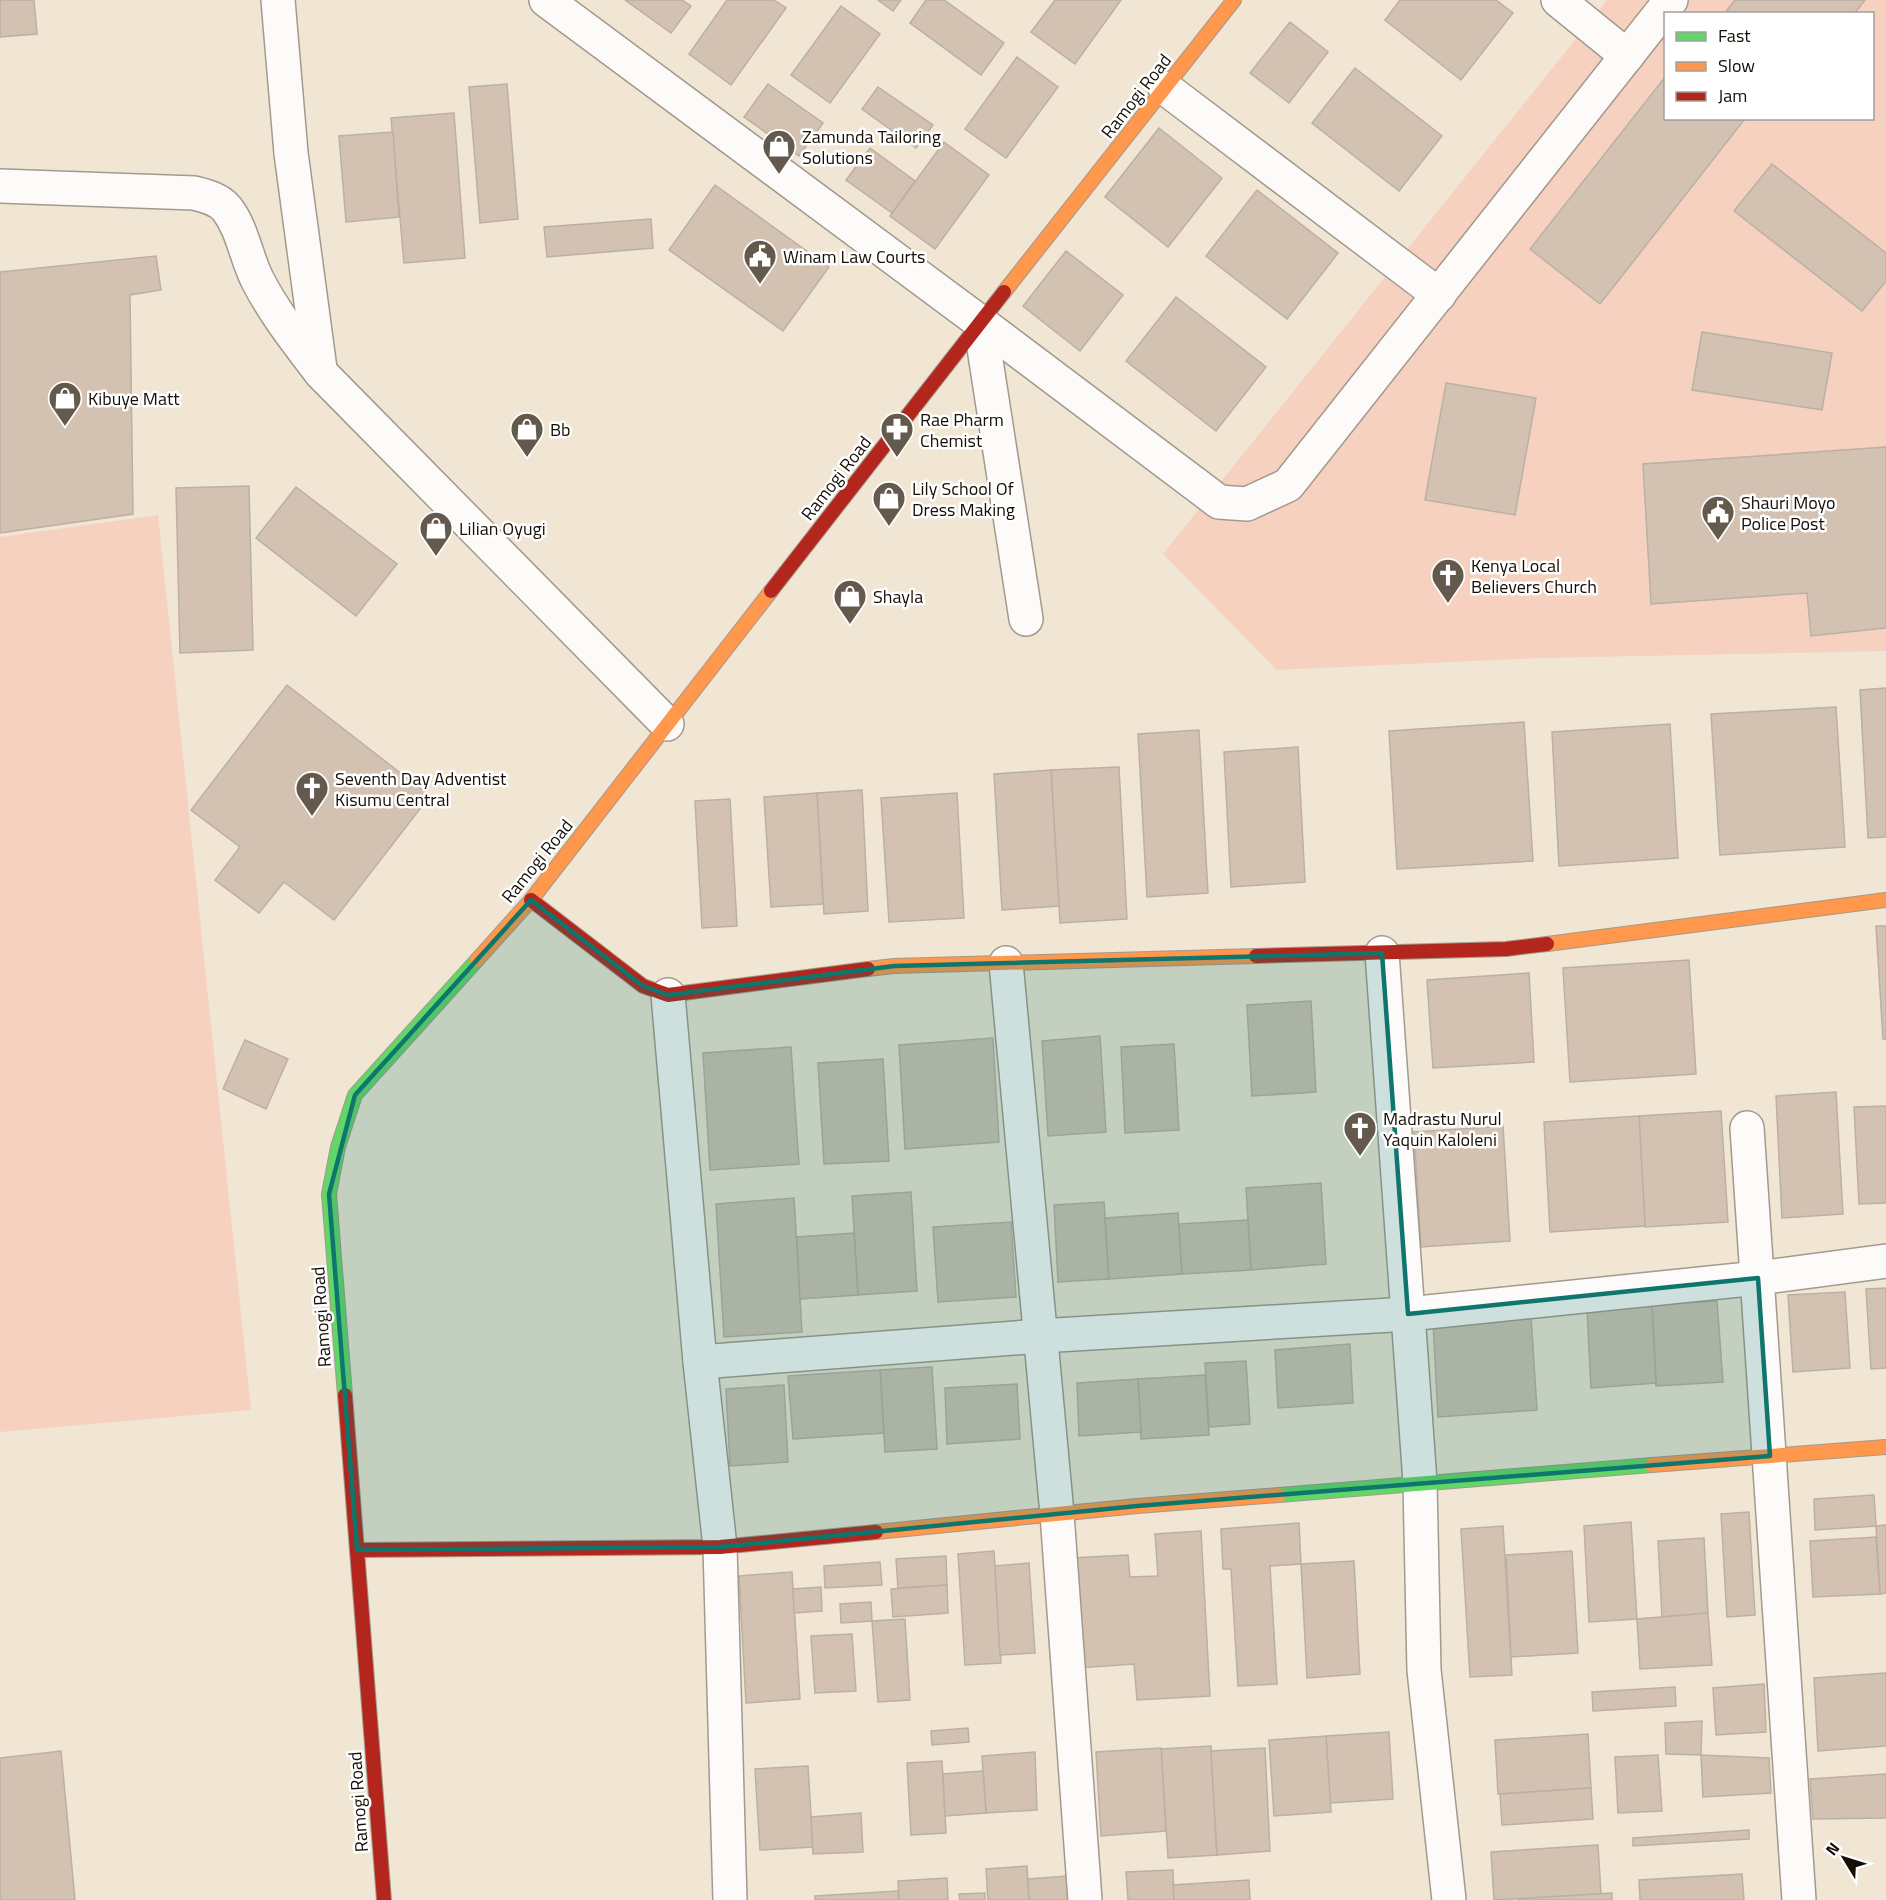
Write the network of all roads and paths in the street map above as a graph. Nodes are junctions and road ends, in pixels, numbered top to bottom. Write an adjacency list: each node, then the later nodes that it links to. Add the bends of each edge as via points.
1 (278, 0): 11 (street, via 291,153)
2 (546, 0): 10 (street)
3 (1234, 0): 7 (street, Ramogi Road)
4 (1558, 0): 6 (street)
5 (1671, 0): 6 (street)
6 (1627, 56): 9 (street)
7 (1165, 88): 9 (street); 10 (street, Ramogi Road)
8 (0, 186): 11 (street, via 194,193 215,199 235,222 258,282 279,317)
9 (1439, 295): 10 (street, via 1288,485 1247,504 1219,502)
10 (980, 322): 12 (street); 13 (street, Ramogi Road)
11 (321, 374): 13 (street)
12 (1026, 619)
13 (668, 724): 14 (street, Ramogi Road)
14 (531, 900): 18 (street, via 643,986); 30 (street, Ramogi Road, via 355,1095 338,1147 329,1194)
15 (1886, 900): 16 (street, via 1506,949)
16 (1382, 952): 17 (street); 22 (street)
17 (1006, 963): 18 (street, via 894,966); 23 (street)
18 (668, 995): 24 (street)
19 (1747, 1128): 21 (street)
20 (1886, 1261): 21 (street)
21 (1758, 1278): 22 (street); 26 (street)
22 (1408, 1314): 23 (street); 27 (street)
23 (1040, 1336): 24 (street); 28 (street)
24 (700, 1362): 29 (street)
25 (1886, 1447): 26 (street)
26 (1770, 1456): 27 (street); 35 (street)
27 (1420, 1482): 28 (street); 34 (street, via 1424,1670)
28 (1056, 1514): 29 (street); 33 (street)
29 (720, 1547): 30 (street); 32 (street)
30 (357, 1550): 31 (street, Ramogi Road)
31 (384, 1900)
32 (730, 1900)
33 (1085, 1900)
34 (1449, 1900)
35 (1799, 1900)

